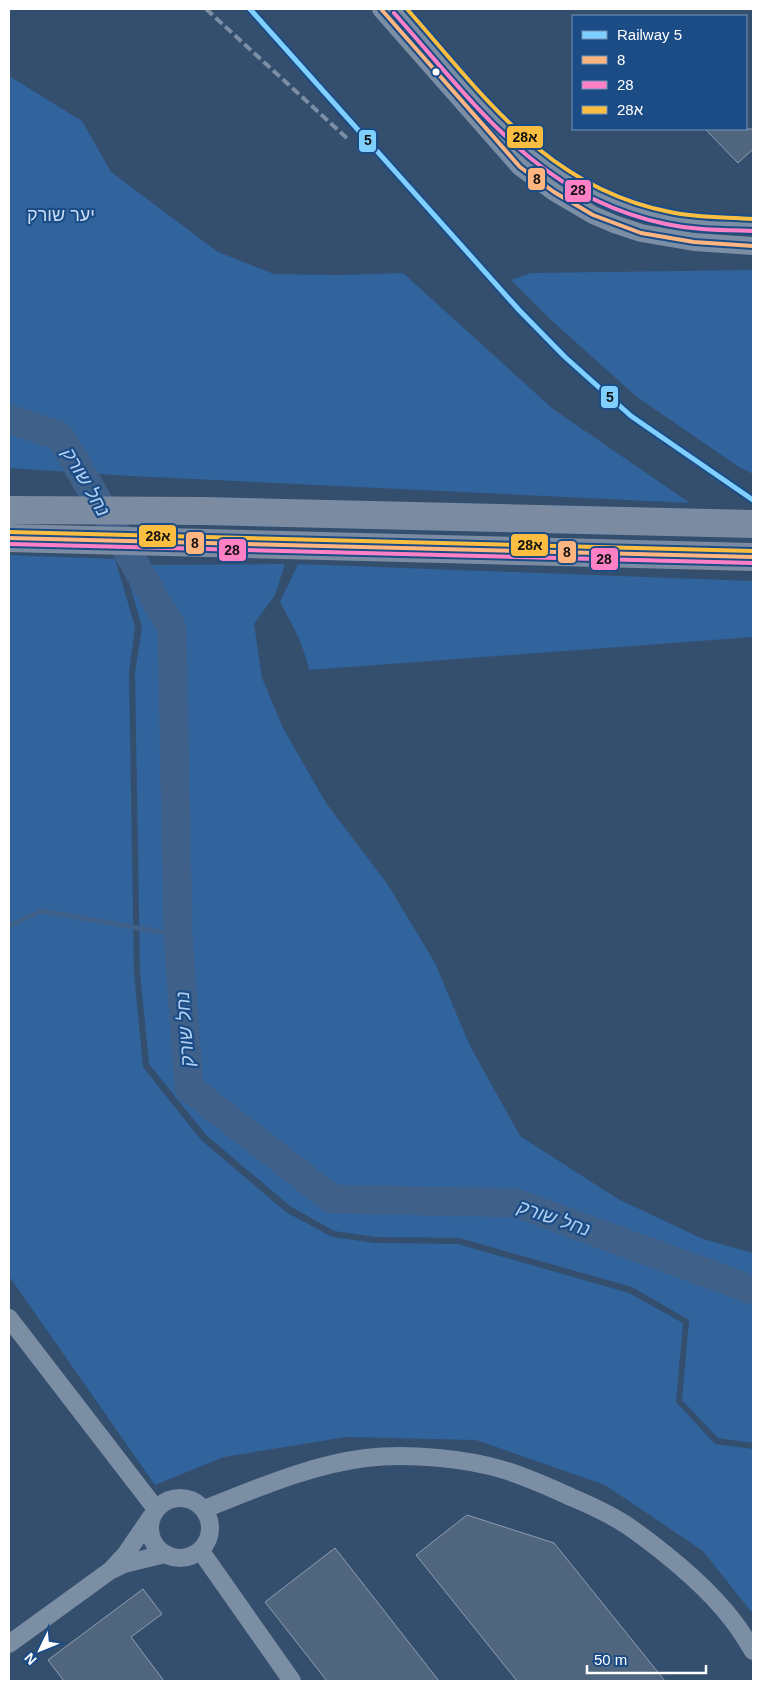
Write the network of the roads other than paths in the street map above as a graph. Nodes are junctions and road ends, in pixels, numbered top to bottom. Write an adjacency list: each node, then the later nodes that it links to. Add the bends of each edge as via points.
1 (381, 9): 4 (street, via 520,167 554,192 594,215 641,233 694,242)
2 (399, 9): 3 (street, via 516,140 571,180 634,210 689,221)
3 (753, 225)
4 (753, 246)
5 (20, 511): 6 (highway, via 203,511)
6 (753, 524)
7 (9, 538): 8 (highway)
8 (753, 557)
9 (9, 1318): 11 (street)
10 (204, 1509): 11 (street, via 180,1497 163,1502); 12 (street, via 210,1526 206,1543); 16 (street, via 321,1466 366,1458 454,1459 504,1470 594,1507 626,1526 707,1592)
11 (154, 1513): 13 (street, via 149,1526 150,1536); 14 (street)
12 (200, 1550): 13 (street, via 185,1558); 17 (street)
13 (165, 1554): 14 (street)
14 (111, 1570): 15 (street)
15 (9, 1644)
16 (753, 1650)
17 (292, 1681)

